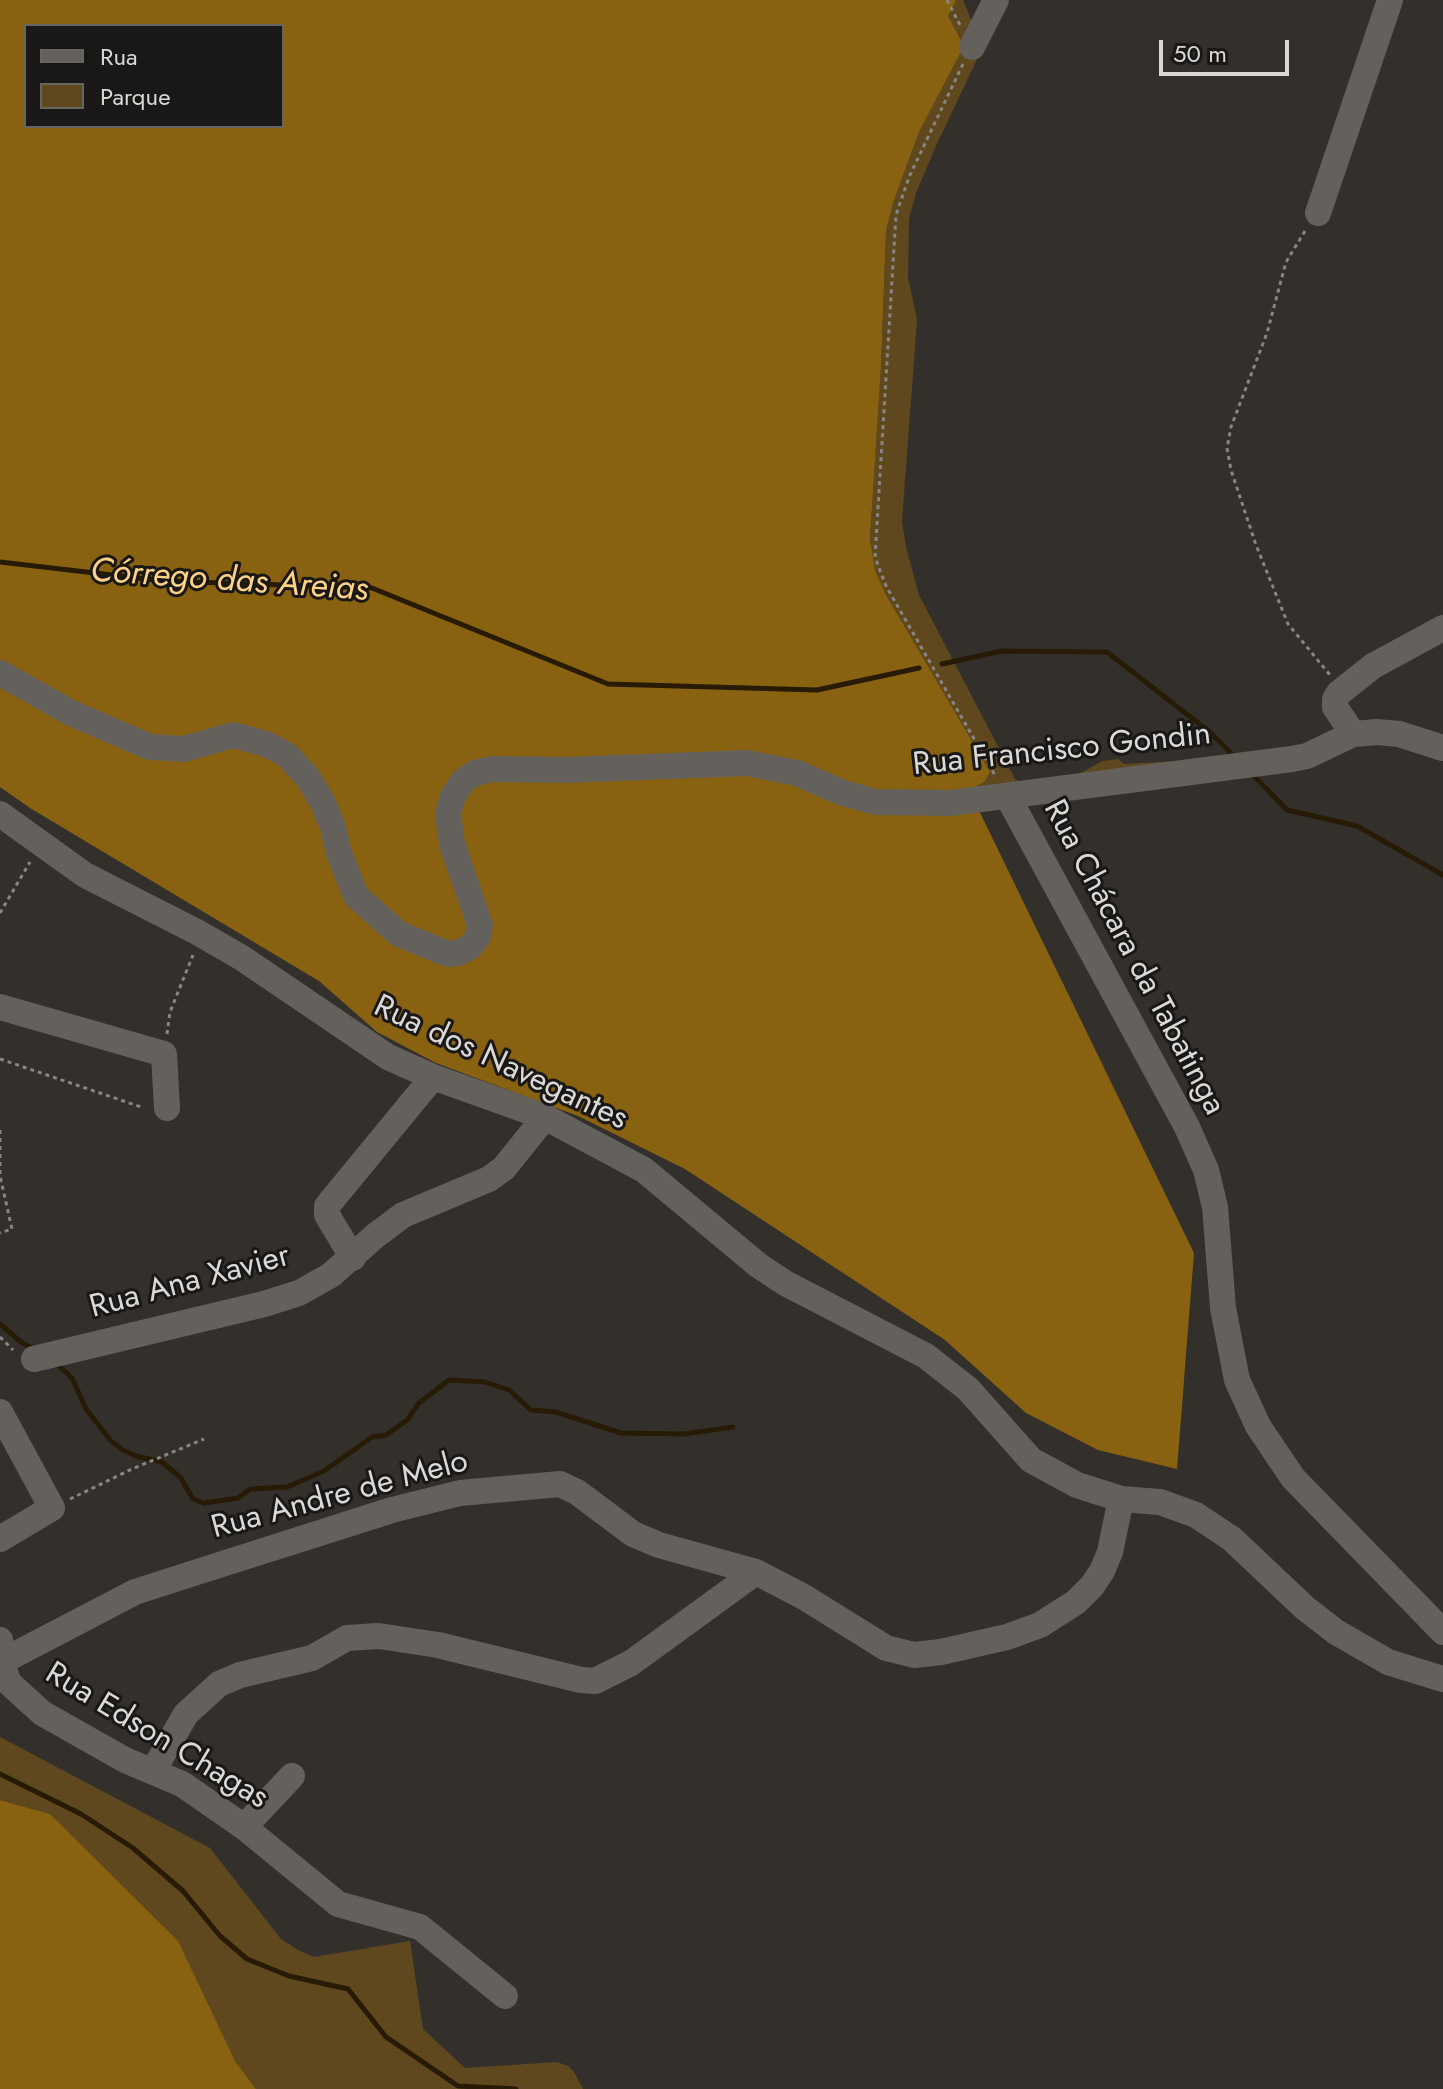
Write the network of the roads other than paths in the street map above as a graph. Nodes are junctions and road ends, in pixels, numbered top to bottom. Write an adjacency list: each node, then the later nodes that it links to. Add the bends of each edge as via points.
1 (996, 0): 3 (street)
2 (1390, 0): 4 (street)
3 (972, 47)
4 (1318, 213)
5 (1443, 628): 7 (street, via 1373,666 1342,690 1335,707)
6 (0, 673): 9 (street, Rua Francisco Gondin, via 71,713 150,747 184,749 233,735 287,755 323,803 356,896 399,934 448,954 470,947 479,931 448,814 453,796 475,773 512,767 747,763 797,773 876,802)
7 (1353, 734): 8 (street, Rua Francisco Gondin, via 1399,734); 9 (street, Rua Francisco Gondin, via 1292,759)
8 (1443, 748)
9 (1008, 797): 21 (street, Rua Chácara da Tabatinga, via 1206,1170 1237,1380 1258,1426 1293,1478)
10 (0, 814): 12 (street, Rua dos Navegantes, via 85,875 242,958 366,1044)
11 (0, 1007): 13 (street, via 164,1054)
12 (433, 1077): 14 (street, Rua dos Navegantes); 15 (street, via 327,1206 327,1215)
13 (167, 1108)
14 (545, 1117): 15 (street, Rua Ana Xavier, via 504,1168 403,1215); 18 (street, Rua dos Navegantes, via 644,1170 785,1283 926,1356 968,1389 1031,1460 1077,1485)
15 (353, 1258): 16 (street, Rua Ana Xavier, via 287,1297)
16 (40, 1358)
17 (0, 1412): 19 (street, via 52,1508)
18 (1121, 1499): 20 (street, Rua Andre de Melo, via 1102,1571 1076,1602 1040,1625 941,1652 914,1655 886,1648); 24 (street, Rua dos Navegantes, via 1160,1502 1196,1515 1232,1539 1336,1632 1388,1662)
19 (0, 1539)
20 (756, 1572): 23 (street, Rua Andre de Melo, via 644,1540 565,1484 460,1493 135,1592); 25 (street, via 631,1663 595,1681 438,1645 379,1636 347,1638 312,1658 219,1684 180,1722)
21 (1443, 1632)
22 (0, 1640): 23 (street, Rua Edson Chagas)
23 (1, 1662): 25 (street, Rua Edson Chagas, via 9,1683 42,1713)
24 (1443, 1679)
25 (153, 1771): 27 (street, Rua Edson Chagas, via 182,1784)
26 (292, 1776): 27 (street)
27 (244, 1827): 28 (street, Rua Edson Chagas, via 338,1904 420,1927)
28 (505, 1996)

